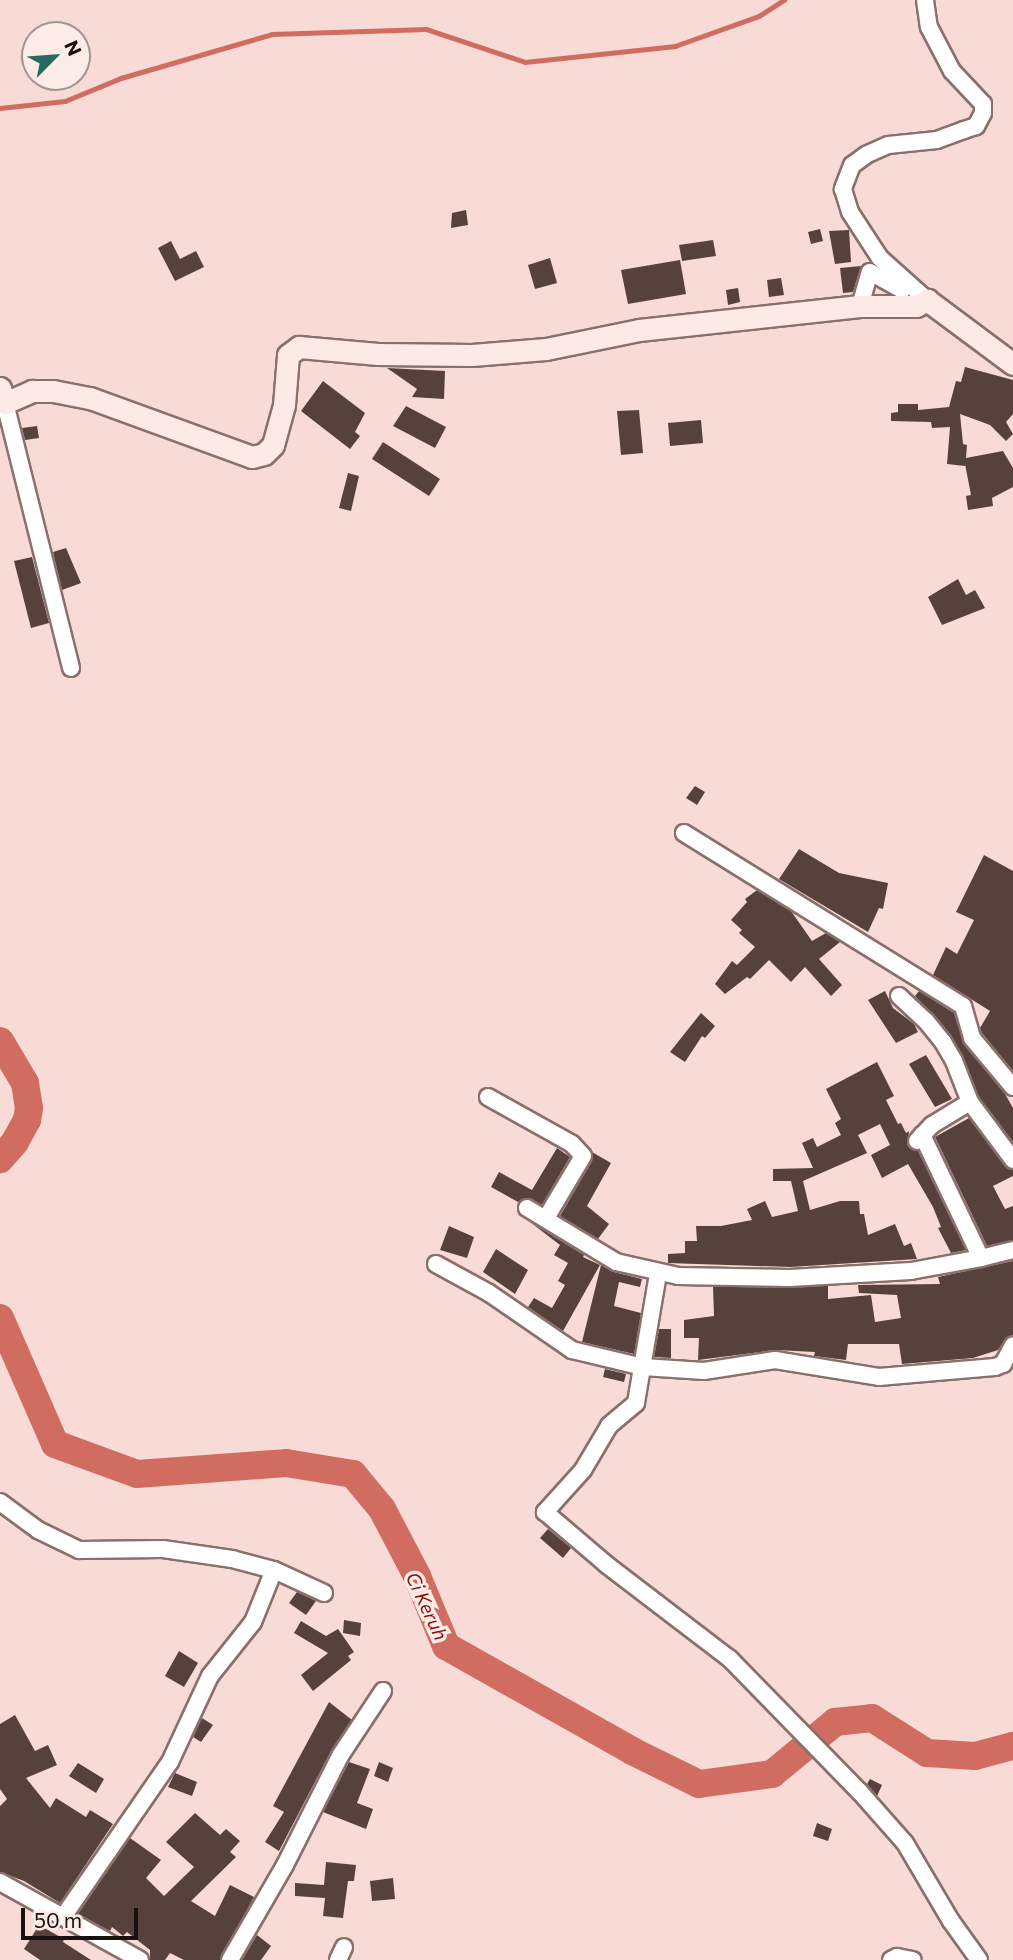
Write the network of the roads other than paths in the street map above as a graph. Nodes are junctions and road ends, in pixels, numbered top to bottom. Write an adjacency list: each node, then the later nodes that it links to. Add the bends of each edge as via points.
1 (925, 0): 2 (street, via 929,27 952,71 983,104 983,113 976,126 937,140 888,145 866,155 852,165 843,189 849,212 872,247)
2 (928, 300): 4 (street); 5 (street)
3 (860, 306): 4 (street); 4 (street, via 871,271 909,295 911,300); 6 (street, via 639,330 546,349 472,355 296,347 287,359 285,405 275,439 264,454 252,457 71,393 32,391)
4 (902, 307)
5 (1013, 364)
6 (2, 400): 7 (street)
7 (71, 668)
8 (684, 833): 10 (street, via 962,1006 972,1038)
9 (899, 996): 12 (street, via 943,1042)
10 (1013, 1087)
11 (488, 1097): 15 (street, via 564,1139 583,1156)
12 (970, 1102): 13 (street); 17 (street, via 920,1138)
13 (1013, 1160)
14 (527, 1208): 15 (street)
15 (546, 1218): 19 (street, via 616,1262)
16 (1013, 1251): 17 (street)
17 (981, 1258): 19 (street, via 911,1271 790,1279)
18 (436, 1265): 21 (street, via 489,1293 572,1350)
19 (658, 1274): 21 (street)
20 (1013, 1345): 21 (street, via 1003,1364 995,1367 879,1377 775,1360 704,1371)
21 (643, 1367): 32 (street, via 636,1403 610,1426 583,1470 545,1512 730,1660 815,1747 905,1843)
22 (0, 1502): 23 (street, via 38,1530 79,1550 163,1549)
23 (274, 1570): 24 (street); 27 (street, via 253,1622 210,1676 170,1762)
24 (324, 1593)
25 (383, 1691): 29 (street, via 340,1756)
26 (0, 1882): 27 (street)
27 (63, 1917): 28 (street)
28 (140, 1960)
29 (230, 1960)
30 (891, 1960): 31 (street)
31 (913, 1960)
32 (979, 1960)

